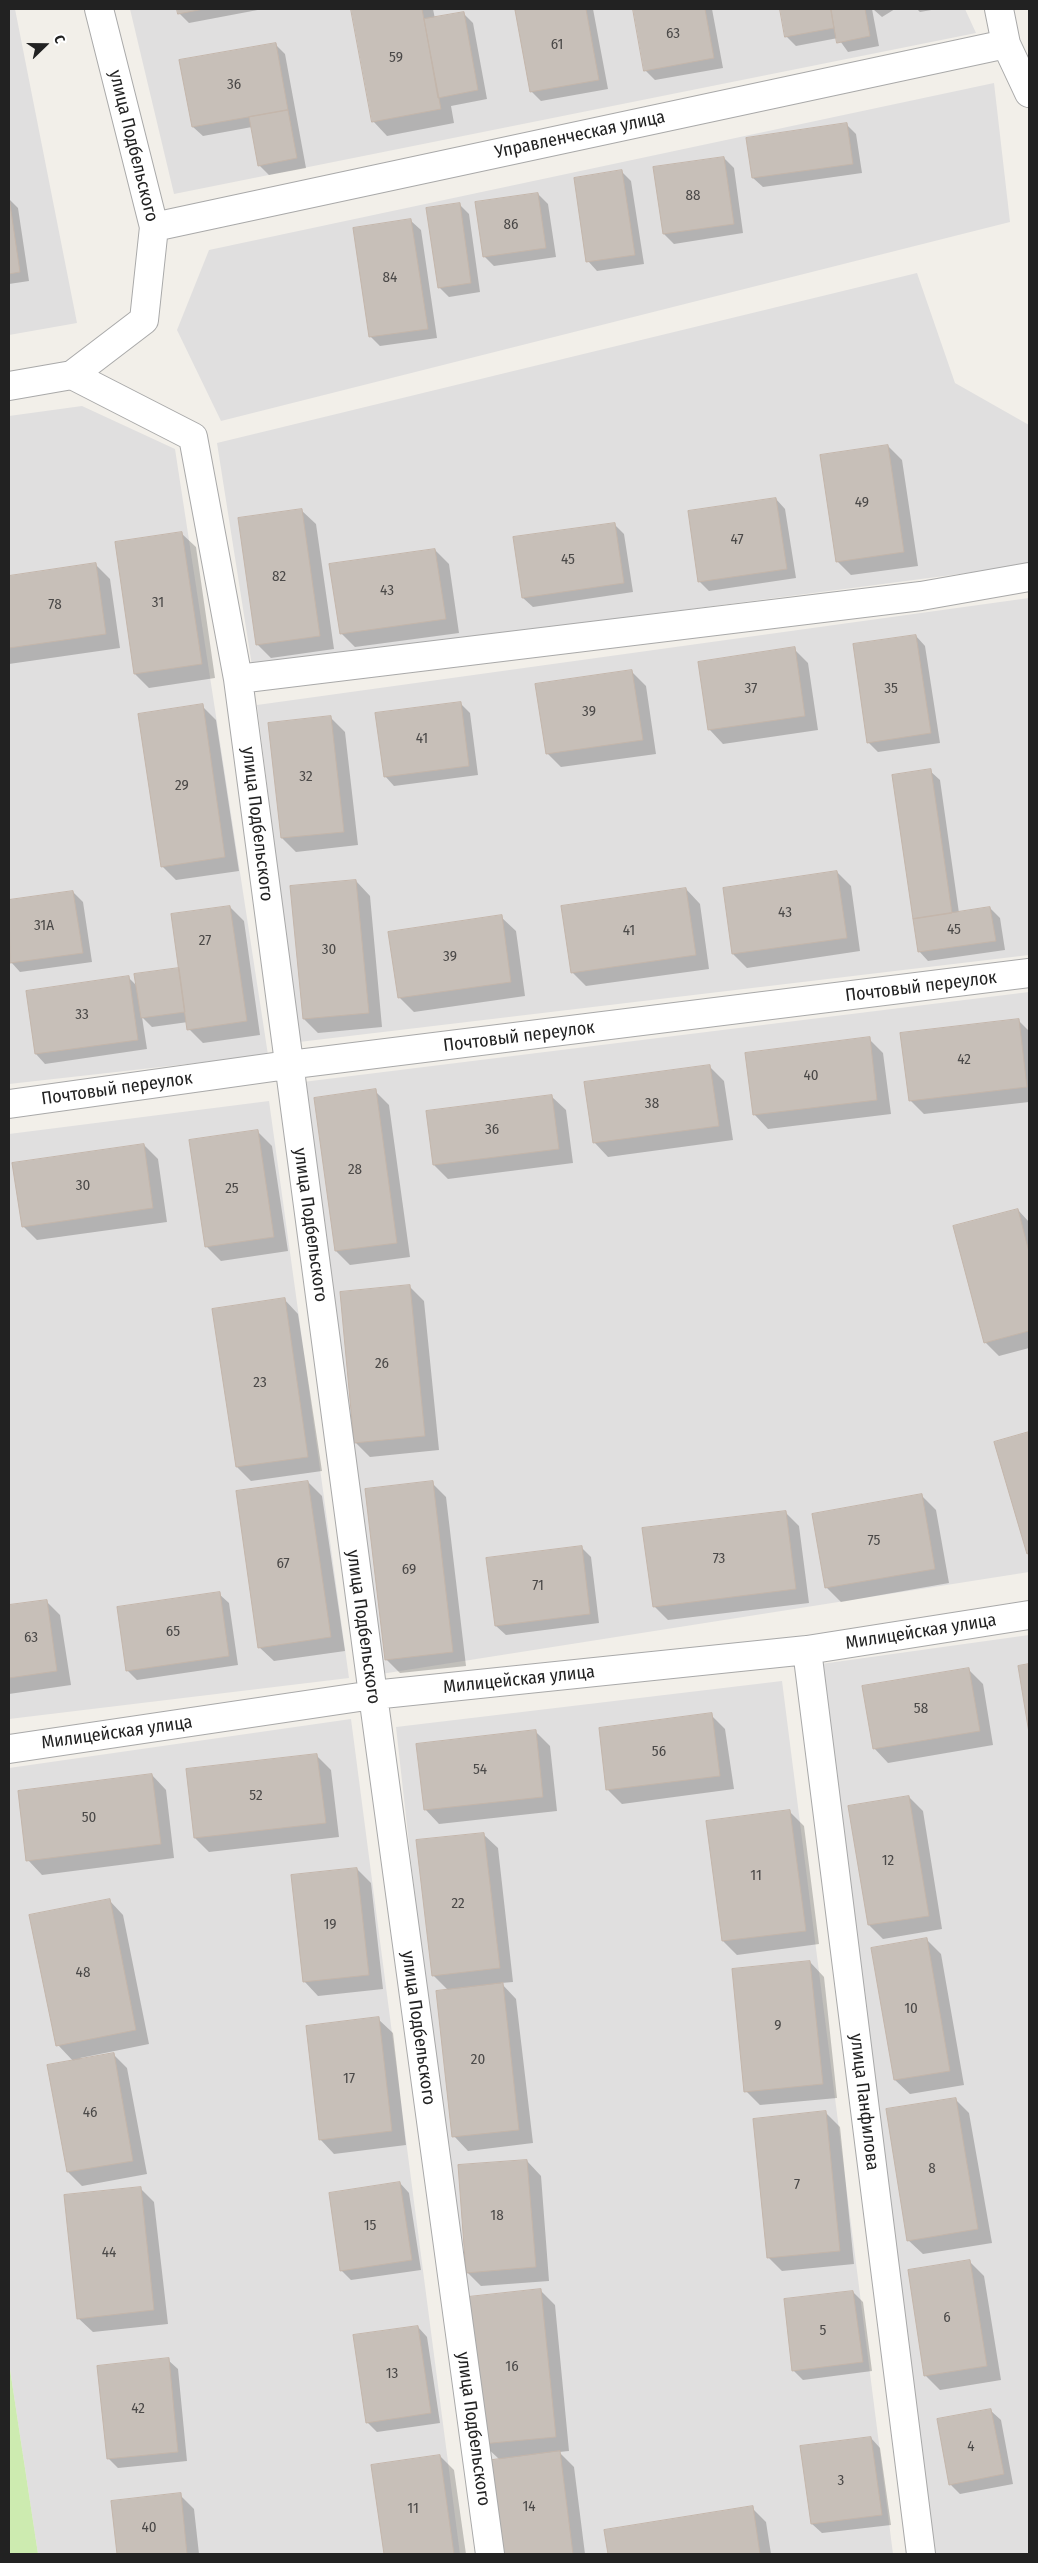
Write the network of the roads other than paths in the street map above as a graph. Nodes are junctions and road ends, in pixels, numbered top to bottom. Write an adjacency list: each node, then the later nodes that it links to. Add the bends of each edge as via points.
1 (99, 9): 5 (street, улица Подбельского)
2 (999, 9): 3 (street)
3 (1006, 44): 4 (street); 5 (street, Управленческая улица)
4 (1029, 93)
5 (154, 227): 6 (street, улица Подбельского, via 144,320)
6 (72, 375): 7 (street); 9 (street, улица Подбельского, via 192,437)
7 (9, 386)
8 (1029, 577): 9 (street, via 921,596)
9 (238, 679): 11 (street, улица Подбельского)
10 (1029, 973): 11 (street, Почтовый переулок)
11 (288, 1065): 12 (street, Почтовый переулок); 15 (street, улица Подбельского)
12 (9, 1104)
13 (1029, 1615): 14 (street, Милицейская улица)
14 (807, 1650): 15 (street, Милицейская улица); 18 (street, улица Панфилова)
15 (372, 1695): 16 (street, Милицейская улица); 17 (street, улица Подбельского)
16 (9, 1749)
17 (490, 2554)
18 (920, 2554)

